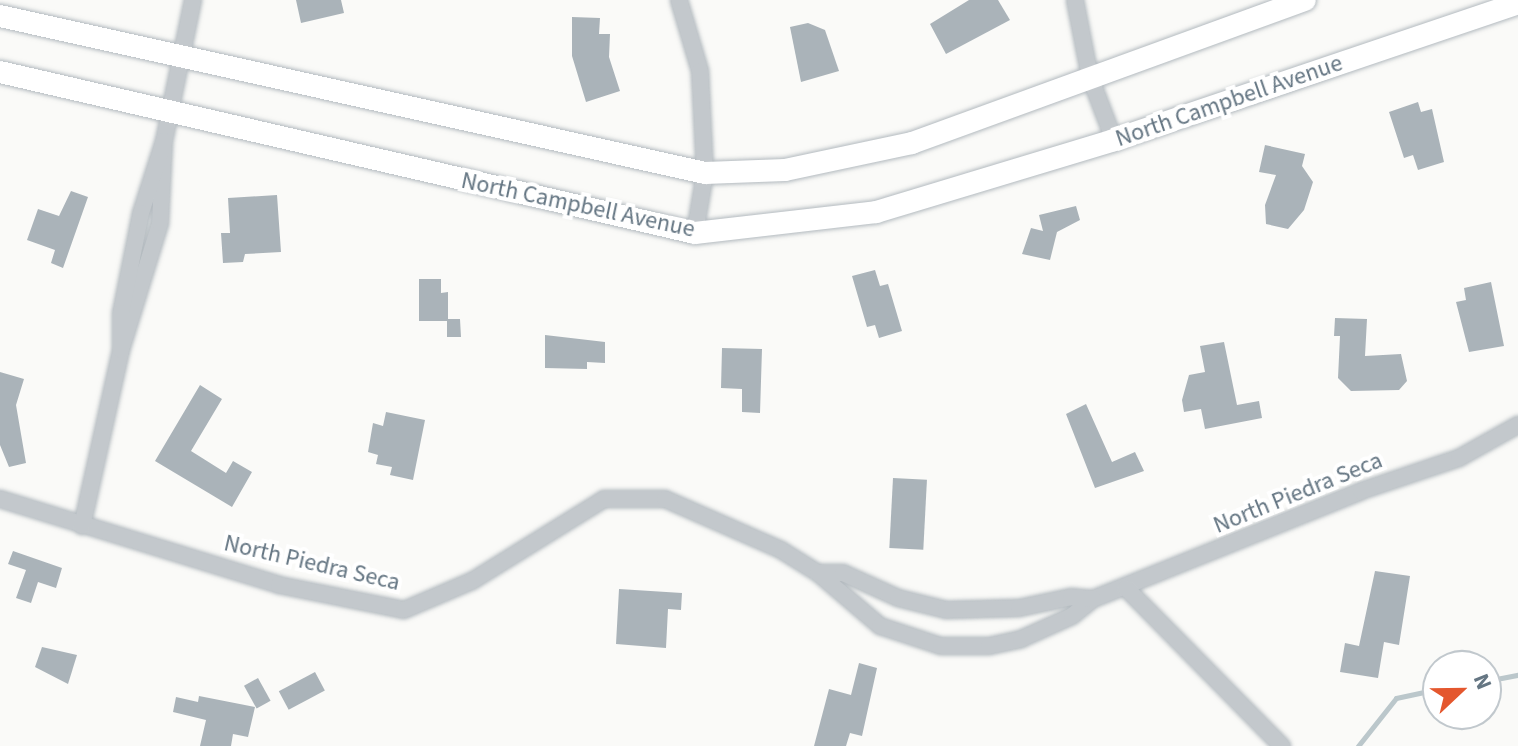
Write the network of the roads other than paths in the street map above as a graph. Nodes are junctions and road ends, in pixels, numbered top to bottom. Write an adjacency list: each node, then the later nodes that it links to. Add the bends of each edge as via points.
1 (193, 0): 7 (street)
2 (679, 0): 12 (street, via 700,71)
3 (1075, 0): 9 (street)
4 (1305, 0): 9 (main road)
5 (1518, 3): 11 (main road, North Campbell Avenue)
6 (0, 16): 7 (main road)
7 (183, 58): 10 (street); 12 (main road)
8 (0, 72): 10 (main road, North Campbell Avenue)
9 (1090, 77): 11 (street); 12 (main road, via 912,143 785,170)
10 (173, 114): 13 (main road, North Campbell Avenue); 16 (street, via 164,141 160,223 121,350)
11 (1114, 140): 13 (main road, North Campbell Avenue, via 876,212)
12 (705, 173): 13 (street)
13 (695, 233)
14 (1518, 425): 18 (street, North Piedra Seca, via 1459,458 1361,491)
15 (0, 499): 16 (street, North Piedra Seca)
16 (82, 526): 17 (street, North Piedra Seca, via 279,585 404,610 472,581 604,499 665,499)
17 (818, 573): 19 (street, North Piedra Seca, via 843,573 898,598 946,610); 19 (street, North Piedra Seca, via 880,626 941,646 989,646 1021,639 1072,616)
18 (1126, 588): 19 (street, North Piedra Seca); 20 (street)
19 (1093, 599)
20 (1282, 746)

